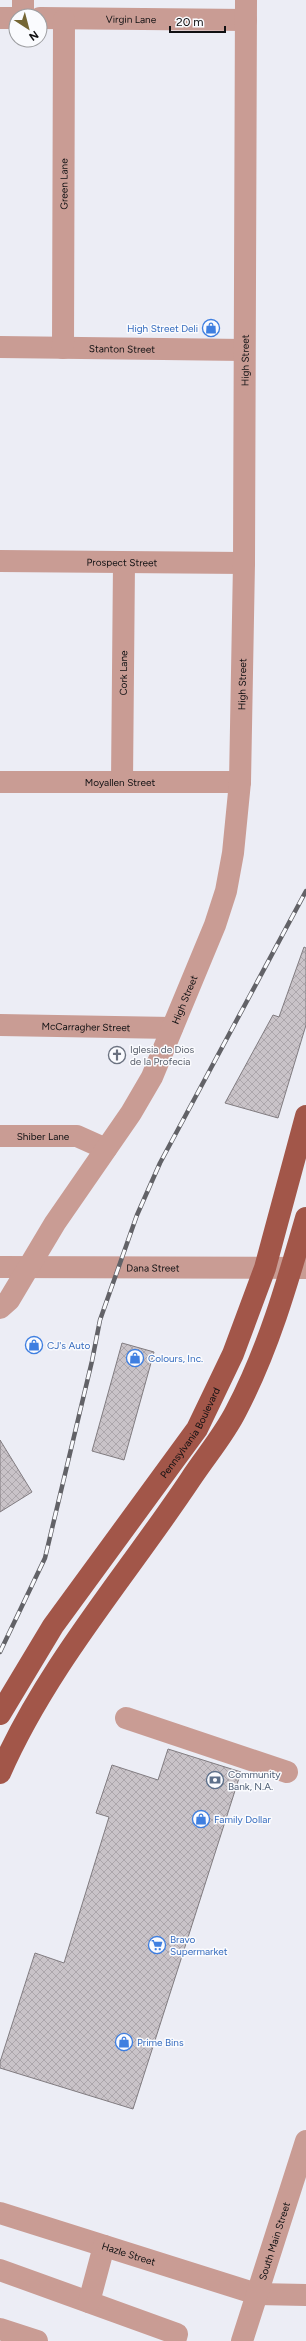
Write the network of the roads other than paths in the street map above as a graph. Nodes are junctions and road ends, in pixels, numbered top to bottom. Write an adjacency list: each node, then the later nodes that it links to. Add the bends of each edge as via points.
1 (246, 10): 3 (street, Virgin Lane); 6 (street, High Street)
2 (48, 19): 3 (street, Virgin Lane)
3 (64, 20): 5 (street, Green Lane)
4 (0, 348): 5 (street, Stanton Street)
5 (63, 348): 6 (street, Stanton Street)
6 (244, 350): 9 (street, High Street)
7 (0, 561): 8 (street, Prospect Street)
8 (124, 563): 9 (street, Prospect Street); 11 (street, Cork Lane)
9 (244, 563): 12 (street, High Street)
10 (0, 782): 11 (street, Moyallen Street)
11 (122, 782): 12 (street, Moyallen Street)
12 (240, 782): 14 (street, High Street, via 233,853 226,891 215,925)
13 (0, 1026): 14 (street, McCarragher Street)
14 (172, 1028): 17 (street, High Street, via 152,1078)
15 (306, 1116): 21 (main road, Pennsylvania Boulevard)
16 (0, 1136): 17 (street, Shiber Lane, via 77,1136)
17 (106, 1149): 20 (street, High Street, via 55,1224)
18 (306, 1218): 22 (main road)
19 (0, 1267): 20 (street, Dana Street)
20 (29, 1268): 21 (street, Dana Street); 23 (street, High Street, via 9,1300)
21 (265, 1268): 22 (street, Dana Street); 24 (main road, Pennsylvania Boulevard, via 233,1354 197,1429 53,1626)
22 (299, 1268): 27 (main road, via 236,1412 162,1522 61,1661 13,1744)
23 (0, 1308)
24 (0, 1714)
25 (126, 1718): 26 (street)
26 (287, 1772)
27 (0, 1773)
28 (304, 2155): 32 (street, South Main Street)
29 (0, 2213): 30 (street, Hazle Street)
30 (104, 2246): 32 (street, Hazle Street); 34 (street)
31 (0, 2270): 34 (street)
32 (257, 2294): 33 (street, Hazle Street); 38 (street, South Main Street)
33 (306, 2295)
34 (89, 2302): 37 (street, via 177,2334)
35 (0, 2329): 36 (street)
36 (37, 2341)
37 (175, 2341)
38 (242, 2341)

